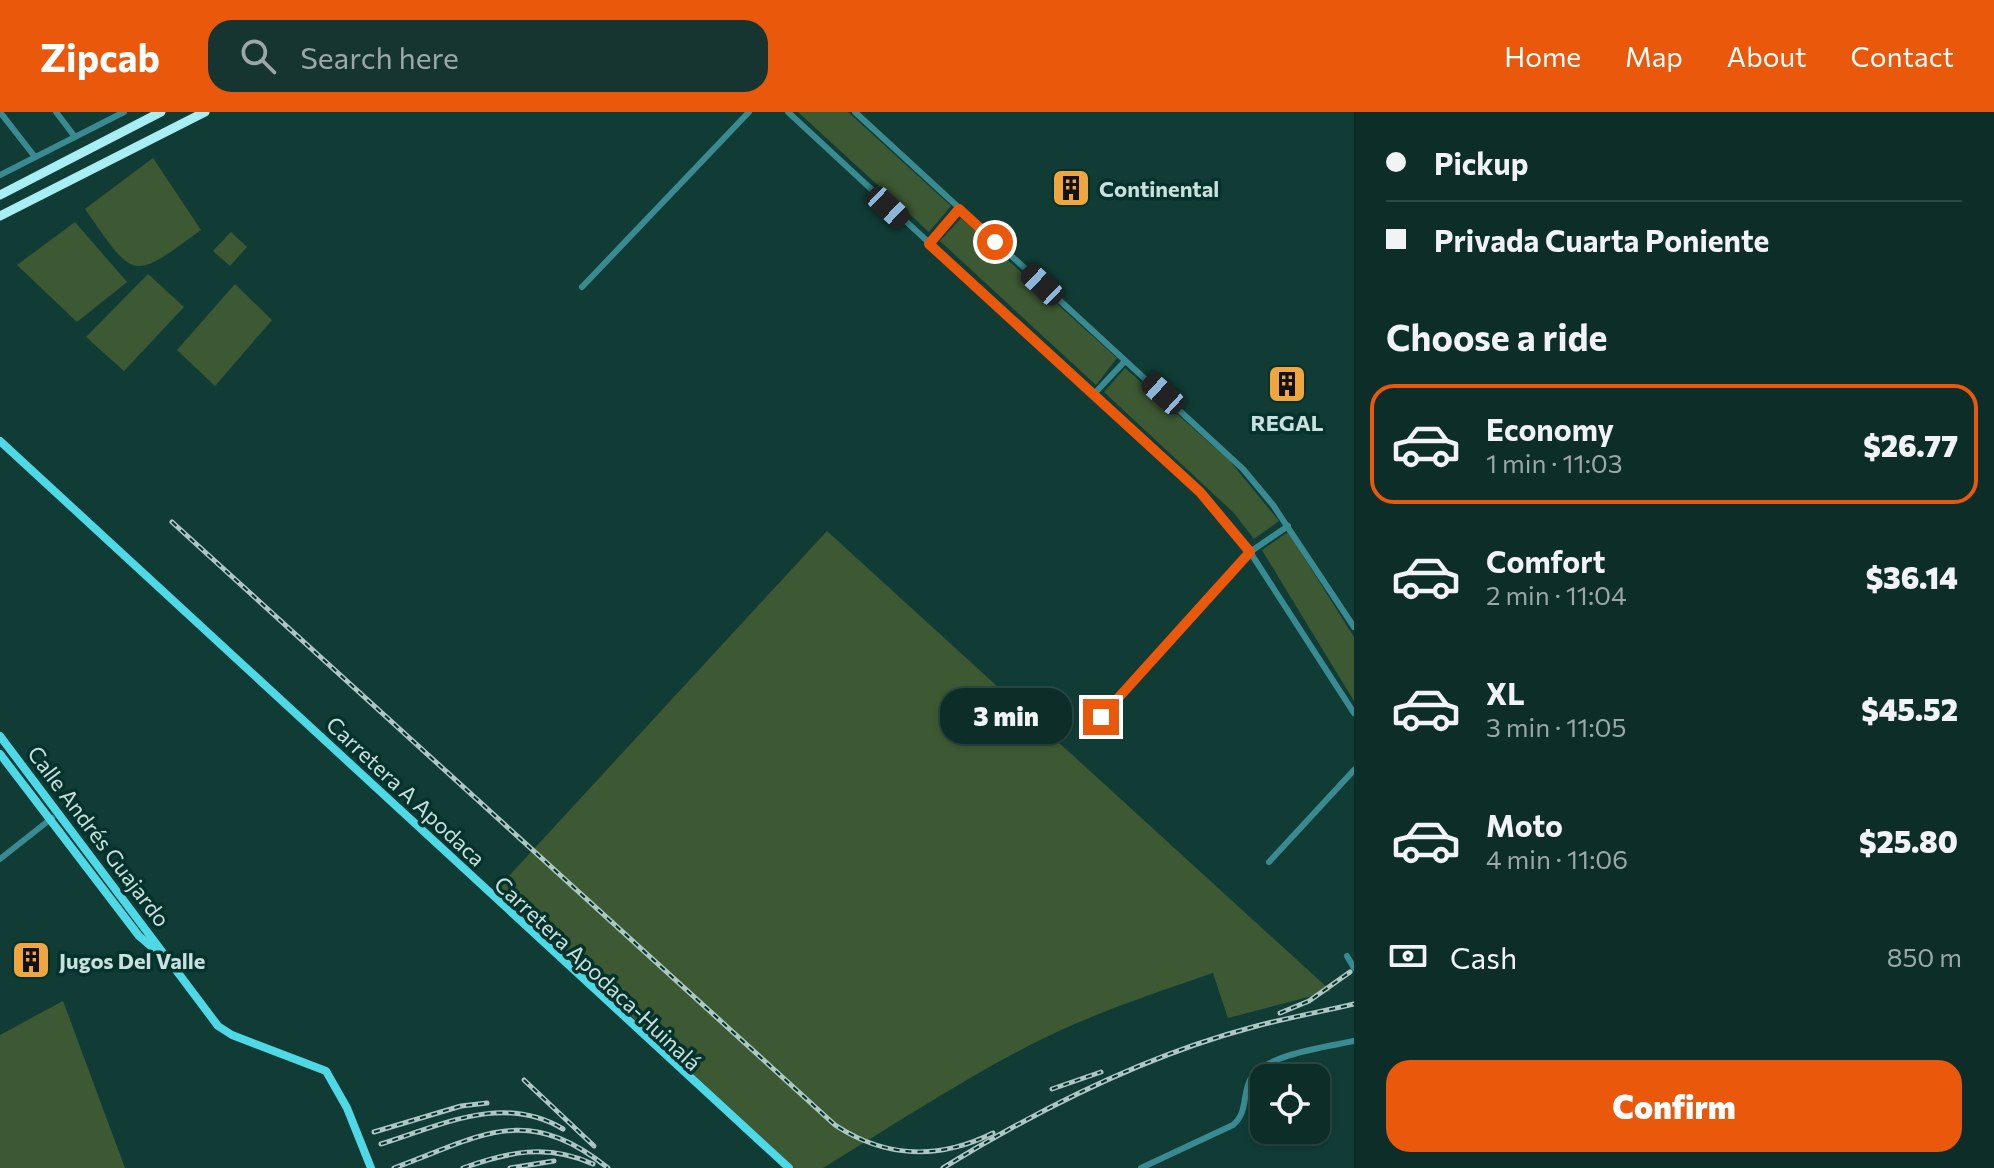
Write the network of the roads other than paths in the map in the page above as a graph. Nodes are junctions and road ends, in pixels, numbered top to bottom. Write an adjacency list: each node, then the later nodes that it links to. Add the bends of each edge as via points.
1 (0, 112): 11 (street)
2 (56, 112): 10 (street)
3 (124, 112): 9 (street)
4 (161, 112): 13 (highway)
5 (205, 112): 15 (highway)
6 (749, 112): 17 (street)
7 (788, 112): 16 (street)
8 (855, 112): 14 (street)
9 (113, 114): 10 (street)
10 (75, 137): 11 (street)
11 (35, 157): 12 (street)
12 (0, 175)
13 (0, 195)
14 (959, 209): 16 (street); 18 (street)
15 (0, 216)
16 (929, 244): 19 (street)
17 (582, 287)
18 (1125, 361): 19 (street); 21 (street, via 1243,469)
19 (1094, 394): 22 (street, via 1200,492)
20 (0, 444): 36 (main road, Carretera Apodaca-Huinalá)
21 (1288, 526): 22 (street); 23 (street)
22 (1250, 552): 24 (street); 25 (street)
23 (1354, 627)
24 (1354, 713)
25 (1101, 717)
26 (0, 736): 29 (main road, Calle Andrés Guajardo)
27 (0, 754): 29 (main road, Calle Andrés Guajardo)
28 (1354, 770): 31 (street)
29 (54, 816): 30 (street); 35 (main road, Calle Andrés Guajardo, via 226,1032 326,1071)
30 (0, 859)
31 (1269, 862)
32 (1347, 956): 33 (street)
33 (1354, 968)
34 (1354, 1041): 37 (street, via 1260,1067 1233,1125)
35 (371, 1168)
36 (787, 1168)
37 (1141, 1168)

